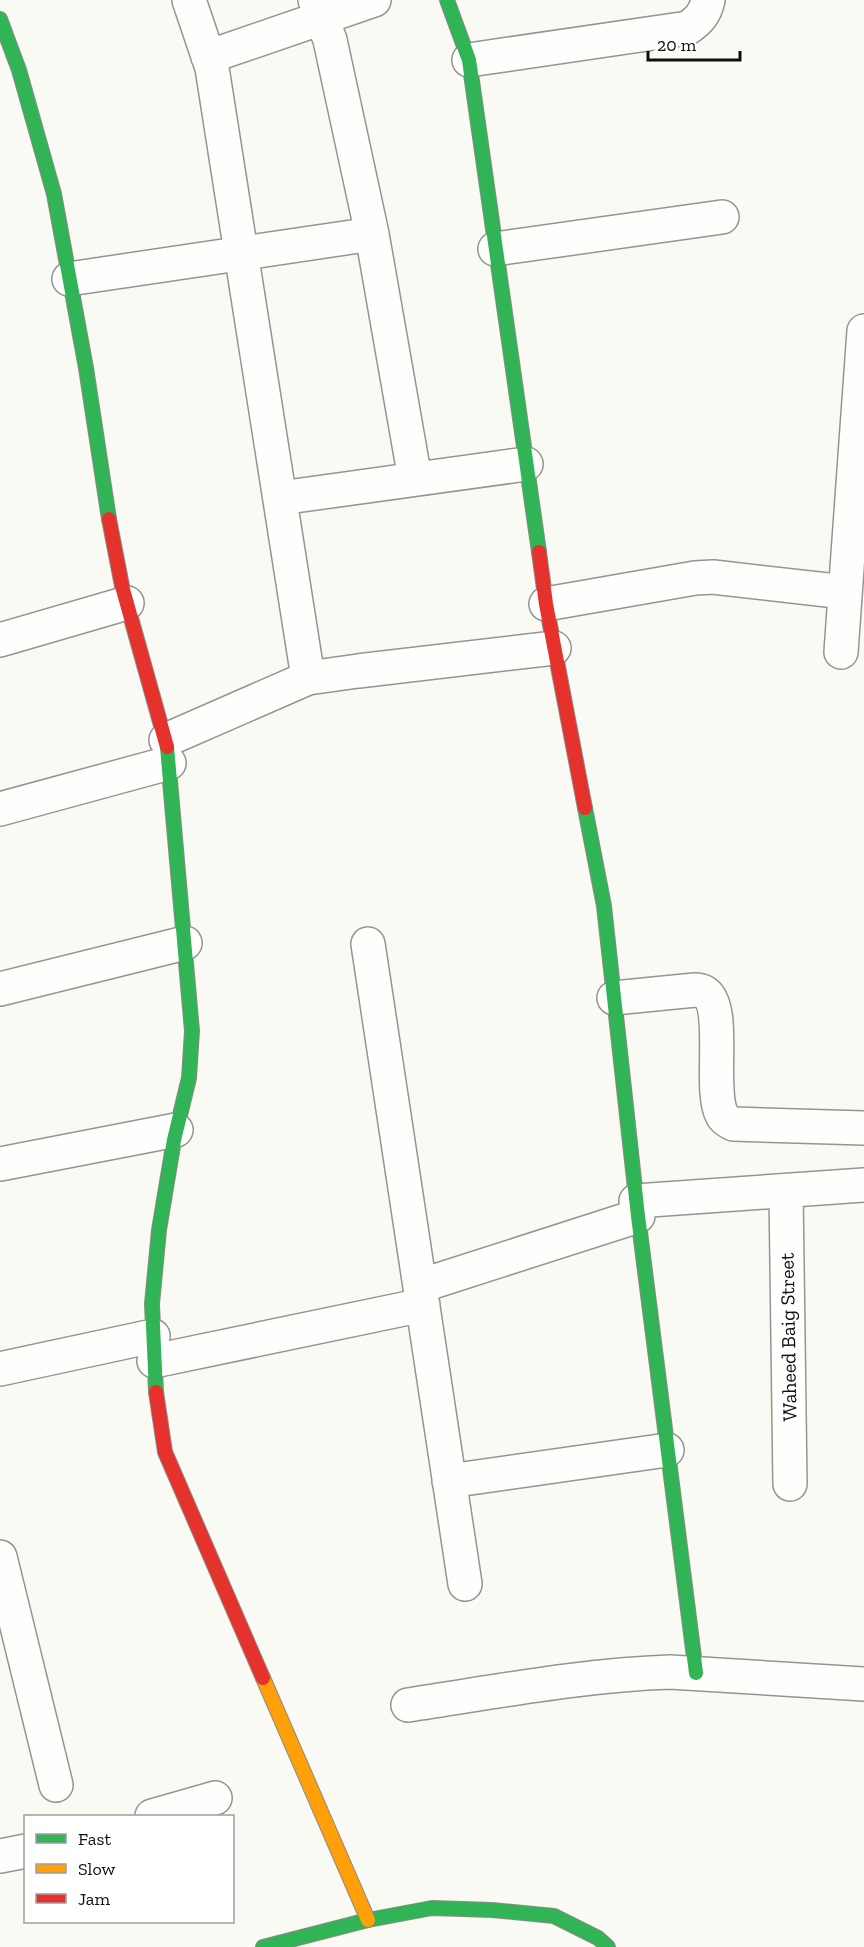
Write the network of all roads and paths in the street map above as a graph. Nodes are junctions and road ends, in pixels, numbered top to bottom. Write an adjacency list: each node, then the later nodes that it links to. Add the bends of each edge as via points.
1 (189, 0): 7 (street)
2 (375, 0): 5 (street)
3 (447, 0): 8 (street)
4 (708, 0): 8 (street, via 700,19 688,28)
5 (318, 9): 7 (street); 10 (street, via 330,40)
6 (0, 19): 13 (street, via 19,70 54,194)
7 (208, 57): 12 (street)
8 (469, 60): 11 (street)
9 (722, 217): 11 (street)
10 (372, 234): 12 (street); 16 (street)
11 (495, 249): 15 (street)
12 (241, 254): 13 (street); 17 (street)
13 (69, 279): 19 (street, via 103,485)
14 (864, 331): 18 (street)
15 (526, 464): 16 (street); 20 (street)
16 (415, 479): 17 (street)
17 (280, 498): 24 (street)
18 (845, 592): 20 (street, via 713,577); 23 (street)
19 (128, 603): 21 (street); 25 (street)
20 (546, 604): 22 (street)
21 (0, 640)
22 (554, 648): 24 (street); 30 (street, via 604,906)
23 (841, 652)
24 (308, 678): 25 (street)
25 (167, 751): 26 (street); 27 (street)
26 (0, 809)
27 (185, 943): 29 (street); 32 (street, via 192,1030 189,1078)
28 (368, 944): 37 (street)
29 (0, 989)
30 (614, 998): 31 (street, via 695,990 710,997 716,1022 717,1101 723,1118 733,1124); 36 (street)
31 (864, 1128)
32 (176, 1130): 33 (street); 38 (street, via 159,1230 152,1304)
33 (0, 1164)
34 (864, 1185): 35 (street)
35 (786, 1191): 36 (street); 42 (street, Waheed Baig Street)
36 (637, 1209): 37 (street); 40 (street)
37 (421, 1295): 38 (street); 41 (street)
38 (153, 1349): 39 (street); 53 (street, via 157,1407 165,1452 175,1479)
39 (0, 1369)
40 (667, 1450): 41 (street); 45 (street)
41 (449, 1481): 44 (street)
42 (790, 1484)
43 (0, 1557): 48 (street)
44 (465, 1584)
45 (696, 1673): 46 (street); 47 (street, via 604,1675)
46 (864, 1684)
47 (408, 1705)
48 (56, 1785)
49 (215, 1798): 50 (street)
50 (156, 1815)
51 (24, 1851): 52 (street)
52 (0, 1856)
53 (368, 1920): 54 (street); 55 (street, via 432,1908 554,1916)
54 (263, 1947)
55 (608, 1947)

